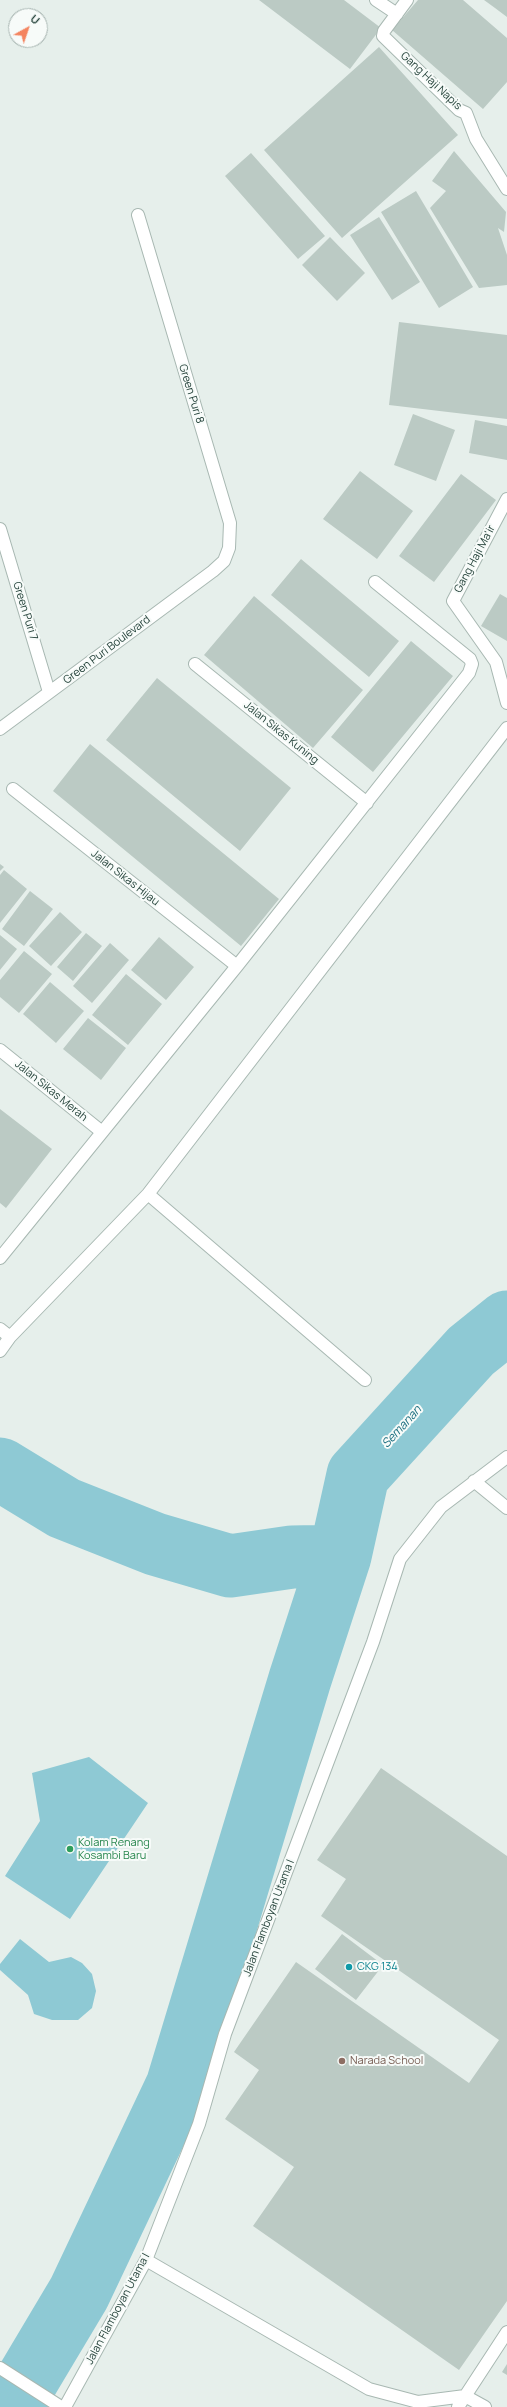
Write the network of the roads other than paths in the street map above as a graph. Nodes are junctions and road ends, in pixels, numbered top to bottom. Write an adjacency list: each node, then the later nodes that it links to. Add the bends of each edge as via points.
1 (376, 0): 3 (street)
2 (407, 0): 3 (street, Gang Haji Napis)
3 (397, 14): 4 (street, Gang Haji Napis, via 383,36 459,110 466,113 476,139)
4 (507, 189)
5 (138, 215): 8 (street, Green Puri 8, via 230,523 229,548 224,561)
6 (507, 499): 12 (street, Gang Haji Ma'ir, via 453,601 496,662)
7 (0, 529): 11 (street, Green Puri 7)
8 (213, 571): 11 (street, Green Puri Boulevard)
9 (375, 582): 16 (street, via 414,611 470,659 472,664 469,673)
10 (195, 664): 16 (street, Jalan Sikas Kuning)
11 (49, 692): 14 (street, Green Puri Boulevard)
12 (507, 703)
13 (507, 728): 20 (street)
14 (0, 729)
15 (13, 789): 17 (street, Jalan Sikas Hijau)
16 (367, 803): 17 (street)
17 (237, 966): 19 (street)
18 (0, 1050): 19 (street, Jalan Sikas Merah)
19 (102, 1132): 21 (street)
20 (148, 1194): 23 (street); 25 (street)
21 (0, 1258)
22 (0, 1329): 23 (street)
23 (10, 1337): 24 (street)
24 (0, 1351)
25 (365, 1380)
26 (507, 1457): 27 (street, Jalan Flamboyan Utama I)
27 (474, 1481): 28 (street); 29 (street, Jalan Flamboyan Utama I, via 441,1507 400,1559 370,1650 225,2034 199,2124)
28 (507, 1508)
29 (146, 2260): 32 (street, via 369,2389 418,2402); 34 (street, Jalan Flamboyan Utama I)
30 (507, 2332): 32 (street)
31 (0, 2368): 33 (street)
32 (465, 2396): 35 (street); 36 (street)
33 (61, 2407)
34 (65, 2407)
35 (458, 2407)
36 (485, 2407)

